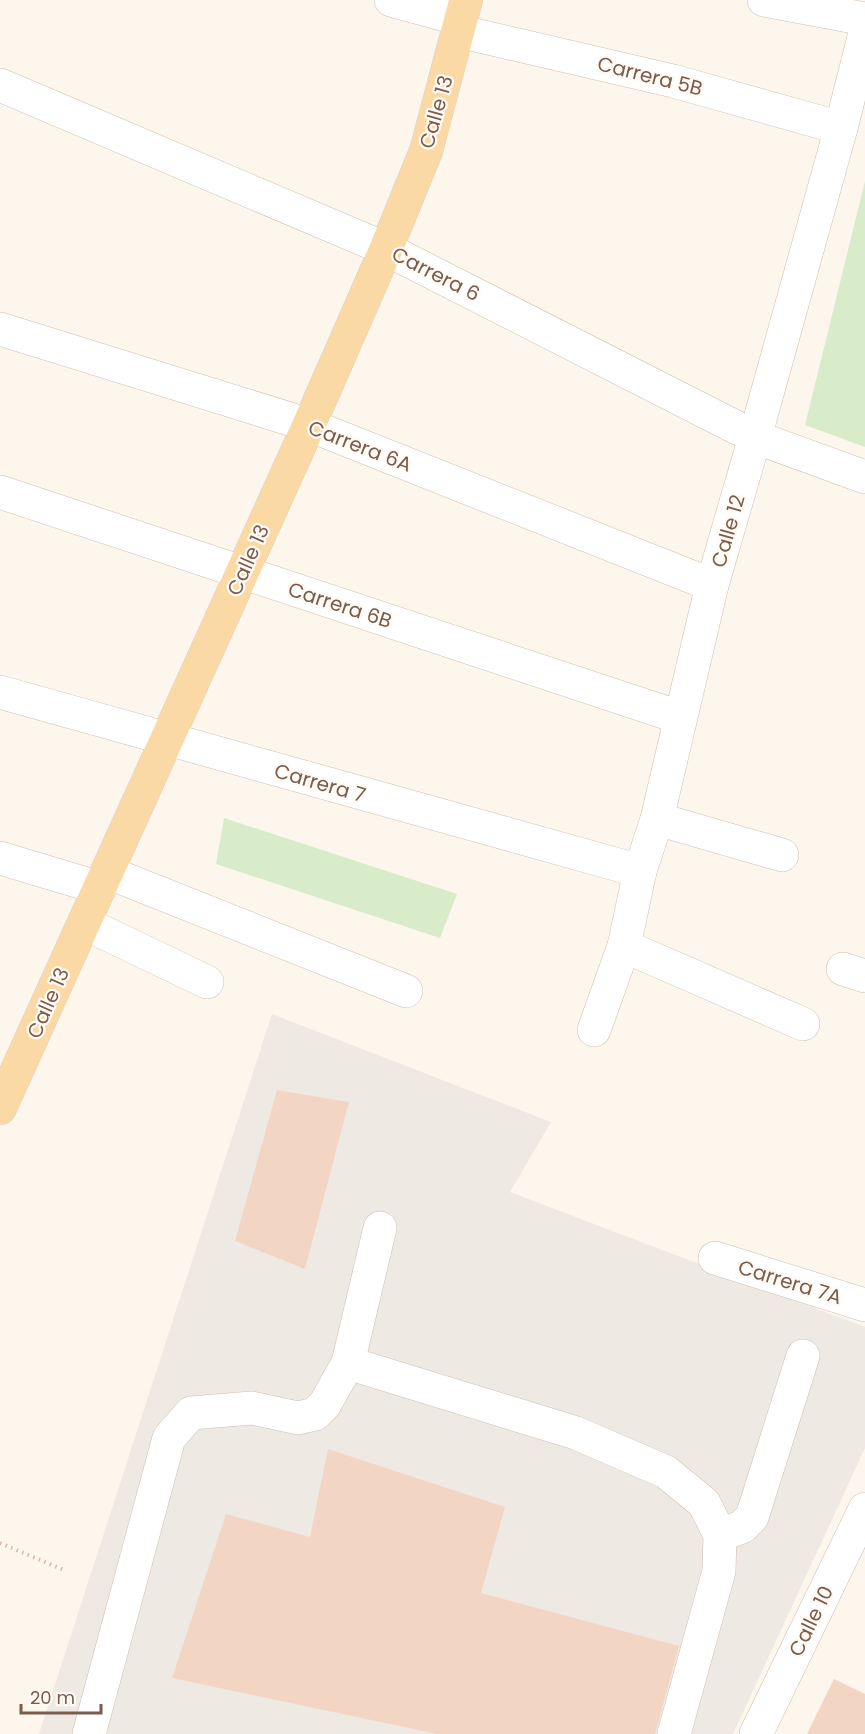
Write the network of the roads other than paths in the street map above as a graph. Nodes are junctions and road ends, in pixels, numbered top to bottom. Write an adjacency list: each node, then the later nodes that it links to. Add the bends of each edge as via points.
1 (391, 0): 3 (street, Carrera 5B)
2 (764, 0): 4 (street)
3 (461, 17): 7 (street, Carrera 5B); 8 (main road, Calle 13, via 426,151)
4 (865, 19)
5 (865, 33): 7 (street, Calle 12)
6 (0, 85): 8 (street, Carrera 6)
7 (841, 128): 11 (street, Calle 12)
8 (386, 249): 10 (main road, Calle 13); 11 (street, Carrera 6)
9 (0, 328): 10 (street, Carrera 6A)
10 (309, 426): 14 (main road, Calle 13); 15 (street, Carrera 6A)
11 (755, 437): 12 (street, Carrera 6); 15 (street, Calle 12)
12 (865, 477)
13 (0, 492): 14 (street, Carrera 6B)
14 (242, 573): 17 (street, Carrera 6B); 18 (main road, Calle 13)
15 (712, 585): 17 (street, Calle 12)
16 (0, 692): 18 (street, Carrera 7)
17 (680, 717): 19 (street, Calle 12)
18 (167, 740): 22 (street, Carrera 7); 23 (main road, Calle 13)
19 (657, 819): 20 (street); 22 (street, Calle 12)
20 (782, 855)
21 (0, 858): 23 (street)
22 (640, 872): 25 (street, Calle 12)
23 (103, 880): 24 (main road, Calle 13); 27 (street)
24 (84, 923): 26 (street); 30 (main road, Calle 13)
25 (624, 946): 28 (street); 29 (street, Calle 12)
26 (207, 982)
27 (406, 991)
28 (803, 1024)
29 (594, 1030)
30 (0, 1108)
31 (380, 1228): 35 (street)
32 (715, 1258): 33 (street, Carrera 7A)
33 (865, 1305)
34 (803, 1356): 37 (street, via 752,1517 742,1527)
35 (348, 1363): 37 (street, via 576,1433 666,1472 704,1503); 38 (street, via 315,1414 298,1418 252,1408 191,1413 169,1438)
36 (865, 1509): 40 (street, Calle 10)
37 (720, 1535): 39 (street, via 719,1572)
38 (89, 1734)
39 (674, 1734)
40 (756, 1734)

